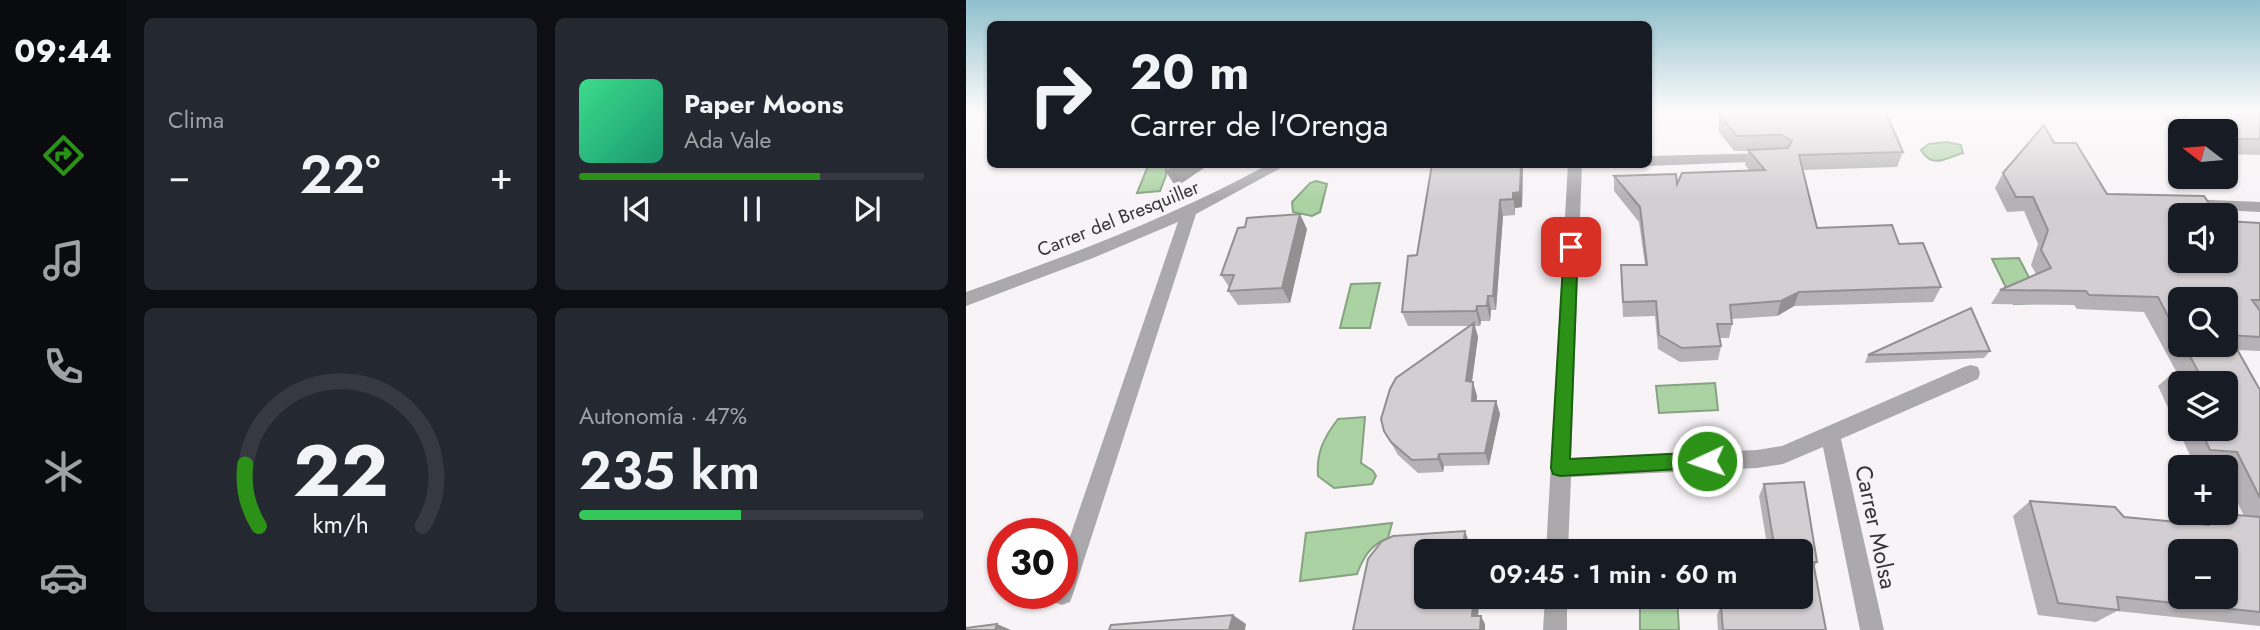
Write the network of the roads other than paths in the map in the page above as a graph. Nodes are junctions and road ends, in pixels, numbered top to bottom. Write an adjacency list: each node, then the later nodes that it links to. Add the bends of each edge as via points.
1 (1779, 158): 2 (street)
2 (1652, 161)
3 (1273, 168): 7 (street, Carrer del Bresquiller)
4 (1575, 168): 11 (street)
5 (2238, 206): 6 (street)
6 (2260, 207)
7 (1189, 213): 8 (street, Carrer del Bresquiller, via 1099,252); 13 (street)
8 (966, 299)
9 (1971, 373): 10 (street)
10 (1830, 435): 11 (street, via 1783,455 1757,459); 16 (street, Carrer Molsa)
11 (1560, 468): 12 (street)
12 (1558, 539)
13 (1078, 546)
14 (1556, 609): 15 (street)
15 (1555, 630)
16 (1872, 630)

